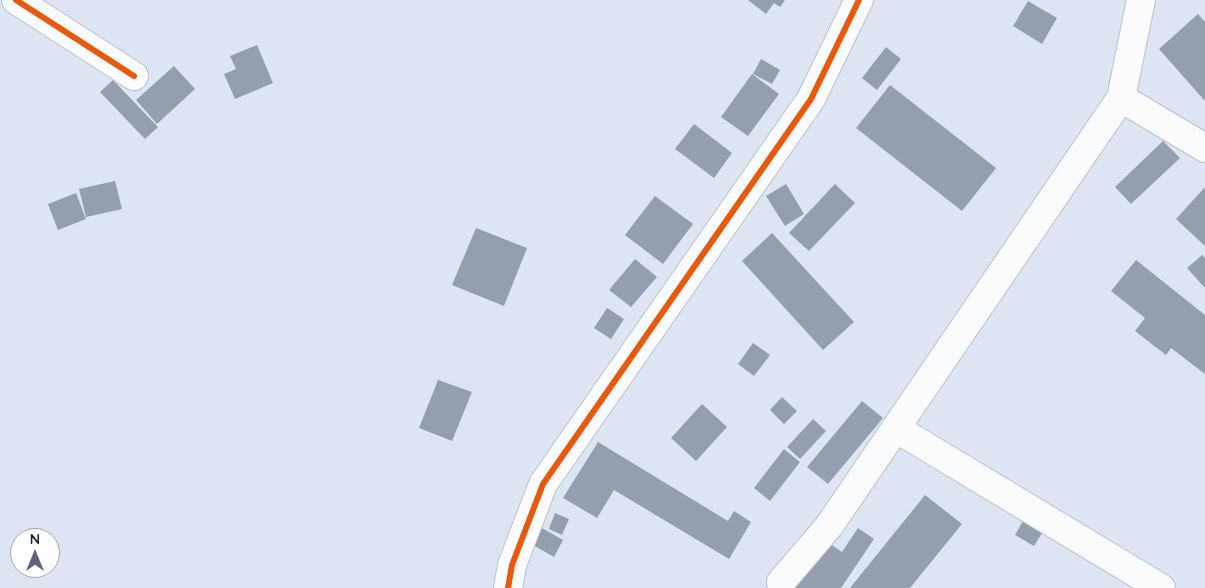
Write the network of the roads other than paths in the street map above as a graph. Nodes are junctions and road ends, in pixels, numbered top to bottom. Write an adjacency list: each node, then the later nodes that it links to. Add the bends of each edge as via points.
1 (16, 0): 4 (street)
2 (859, 0): 9 (street, via 811,99 543,484 512,565)
3 (1141, 0): 5 (street)
4 (134, 76)
5 (1121, 98): 6 (street); 7 (street)
6 (1205, 148)
7 (897, 429): 8 (street, via 829,526); 10 (street)
8 (781, 582)
9 (508, 588)
10 (1161, 588)

